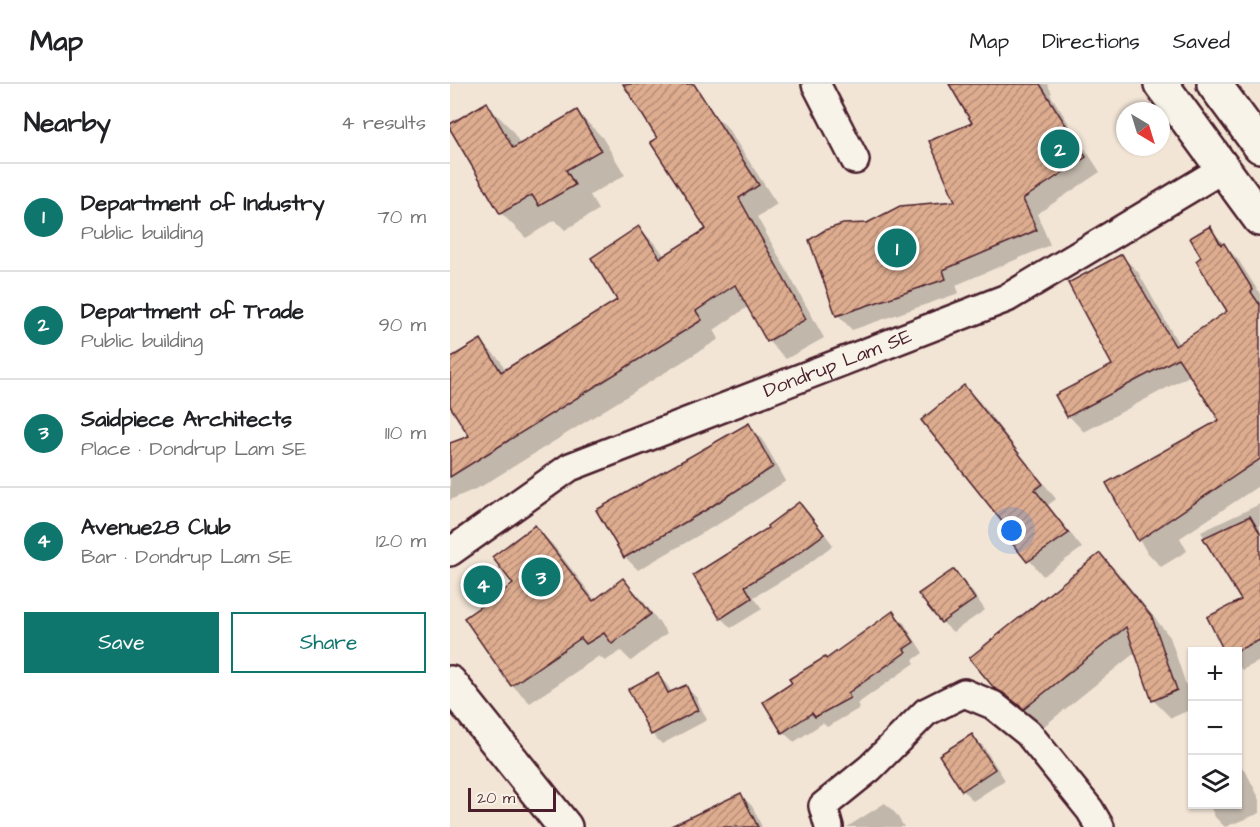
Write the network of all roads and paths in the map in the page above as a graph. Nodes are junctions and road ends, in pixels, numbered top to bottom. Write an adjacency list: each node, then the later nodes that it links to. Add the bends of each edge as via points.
1 (816, 84): 5 (street)
2 (1161, 84): 6 (main road)
3 (1214, 84): 4 (main road)
4 (1260, 146)
5 (855, 160)
6 (1224, 168): 7 (main road); 8 (street, Dondrup Lam SE, via 1007,298 570,467)
7 (1260, 219)
8 (450, 552)
9 (450, 683): 10 (main road)
10 (565, 827)
11 (829, 827): 12 (street, via 824,806 870,768 926,712 964,693 993,705 1028,733)
12 (1100, 827)

